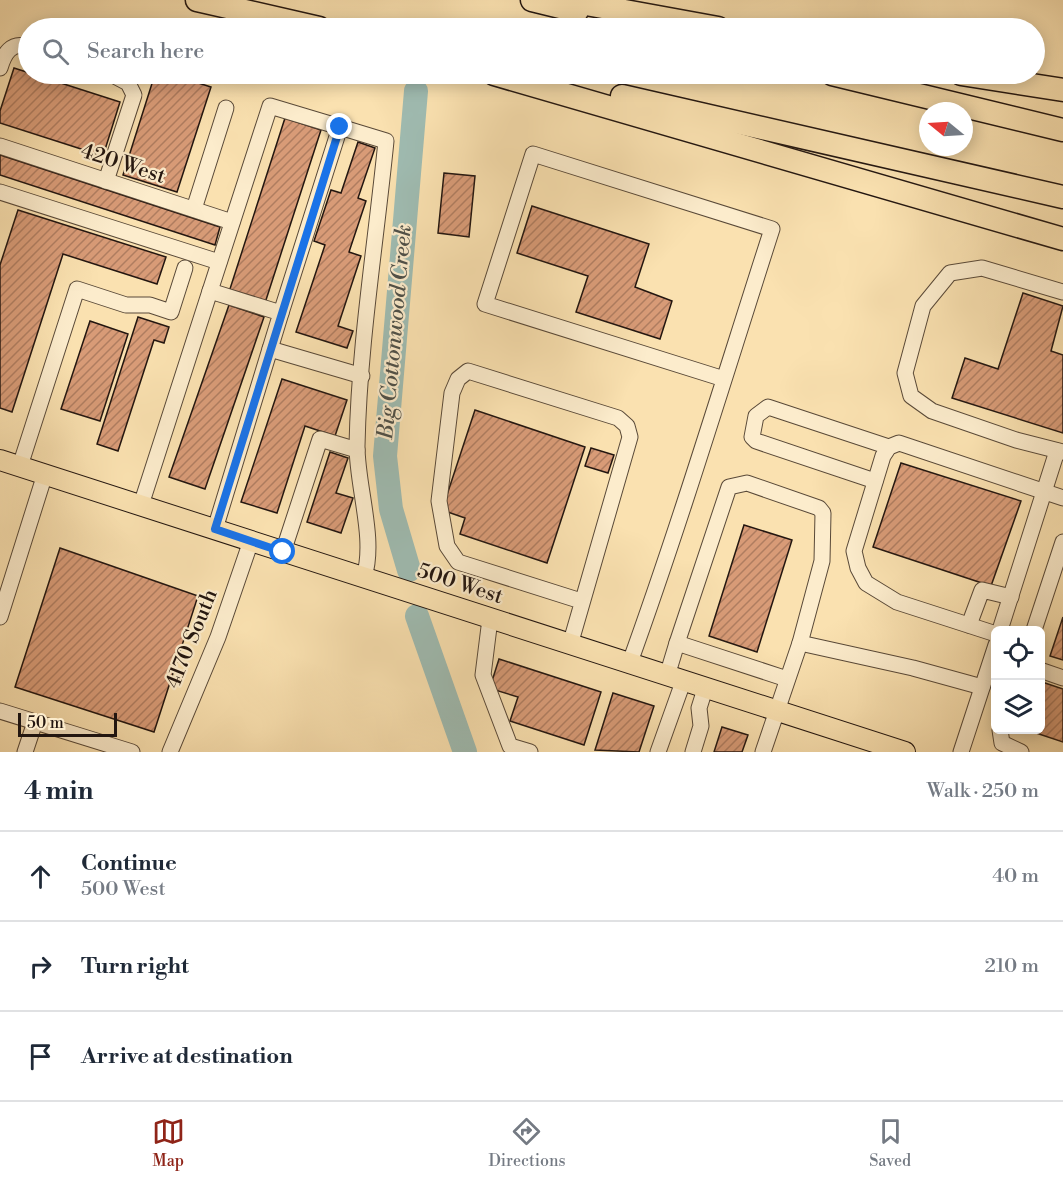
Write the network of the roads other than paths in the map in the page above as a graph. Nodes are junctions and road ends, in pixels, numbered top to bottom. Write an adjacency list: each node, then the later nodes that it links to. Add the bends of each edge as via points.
1 (197, 0): 4 (highway)
2 (532, 0): 5 (highway)
3 (564, 0): 6 (highway)
4 (275, 18)
5 (607, 18)
6 (663, 18)
7 (18, 46): 8 (street, via 5,53)
8 (0, 68)
9 (128, 84): 19 (street, via 134,95)
10 (528, 84): 24 (highway)
11 (562, 84): 21 (highway)
12 (873, 84): 17 (highway)
13 (1025, 84): 14 (highway)
14 (1063, 90)
15 (226, 108): 22 (street)
16 (340, 127): 23 (street, via 270,106); 29 (street); 31 (street, via 386,141)
17 (1063, 130)
18 (0, 146): 19 (street, 420 West)
19 (106, 181): 22 (street, 420 West)
20 (0, 192): 25 (street)
21 (1063, 197)
22 (194, 209): 23 (street, 420 West)
23 (232, 222): 25 (street)
24 (1063, 239)
25 (219, 262): 27 (street)
26 (185, 268): 37 (street, via 171,312 150,305 126,305 77,289)
27 (210, 291): 29 (street); 42 (street)
28 (1063, 292): 35 (street, via 982,268 950,273 923,306 905,373 911,396 932,411)
29 (281, 313): 30 (street)
30 (270, 349): 31 (street); 43 (street)
31 (362, 376): 34 (street)
32 (724, 379): 32 (street, via 485,304 533,154 772,229); 60 (street)
33 (889, 447): 39 (street); 39 (street, via 768,407 756,416 752,437 756,441); 40 (street, via 899,444)
34 (357, 450): 46 (street, via 320,439); 47 (street, via 369,560)
35 (1060, 451): 40 (street)
36 (0, 460): 37 (main road, 500 West)
37 (20, 466): 38 (main road, 500 West)
38 (45, 474): 42 (main road, 500 West); 50 (street)
39 (875, 481): 52 (street, via 854,551 866,583 897,602)
40 (1046, 492): 41 (street); 48 (street)
41 (1063, 498)
42 (141, 505): 43 (main road, 500 West)
43 (215, 529): 44 (main road, 500 West)
44 (251, 541): 46 (main road, 500 West); 73 (street, 4170 South, via 218,637)
45 (1063, 542): 54 (street)
46 (283, 552): 47 (main road, 500 West)
47 (364, 577): 51 (main road, 500 West)
48 (1011, 597): 52 (street, via 982,590); 53 (street)
49 (580, 601): 49 (street, via 630,437 627,426 618,418 468,371 458,379 447,413 439,501 447,546 458,562); 58 (street, via 579,619)
50 (0, 617)
51 (490, 619): 58 (main road, 500 West); 74 (street, via 483,675 510,746)
52 (969, 625): 55 (street)
53 (1001, 626)
54 (1035, 626)
55 (991, 632)
56 (677, 643): 57 (street, via 729,487 747,483 819,508 823,513 822,561); 63 (street); 64 (street)
57 (800, 643): 64 (street); 65 (street)
58 (570, 645): 60 (main road, 500 West)
59 (991, 663): 65 (street)
60 (630, 665): 63 (main road, 500 West)
61 (1045, 671): 62 (street)
62 (1063, 678)
63 (675, 679): 66 (main road, 500 West); 75 (street)
64 (788, 679): 68 (street)
65 (982, 687): 79 (street)
66 (705, 689): 68 (main road, 500 West); 76 (street)
67 (0, 711): 69 (street)
68 (777, 711): 77 (street); 78 (main road, 500 West)
69 (35, 722): 71 (street); 72 (street)
70 (999, 734): 80 (street, via 1002,743)
71 (25, 752)
72 (132, 752)
73 (170, 752)
74 (530, 752)
75 (658, 752)
76 (693, 752)
77 (763, 752)
78 (905, 752)
79 (961, 752)
80 (1021, 752)

